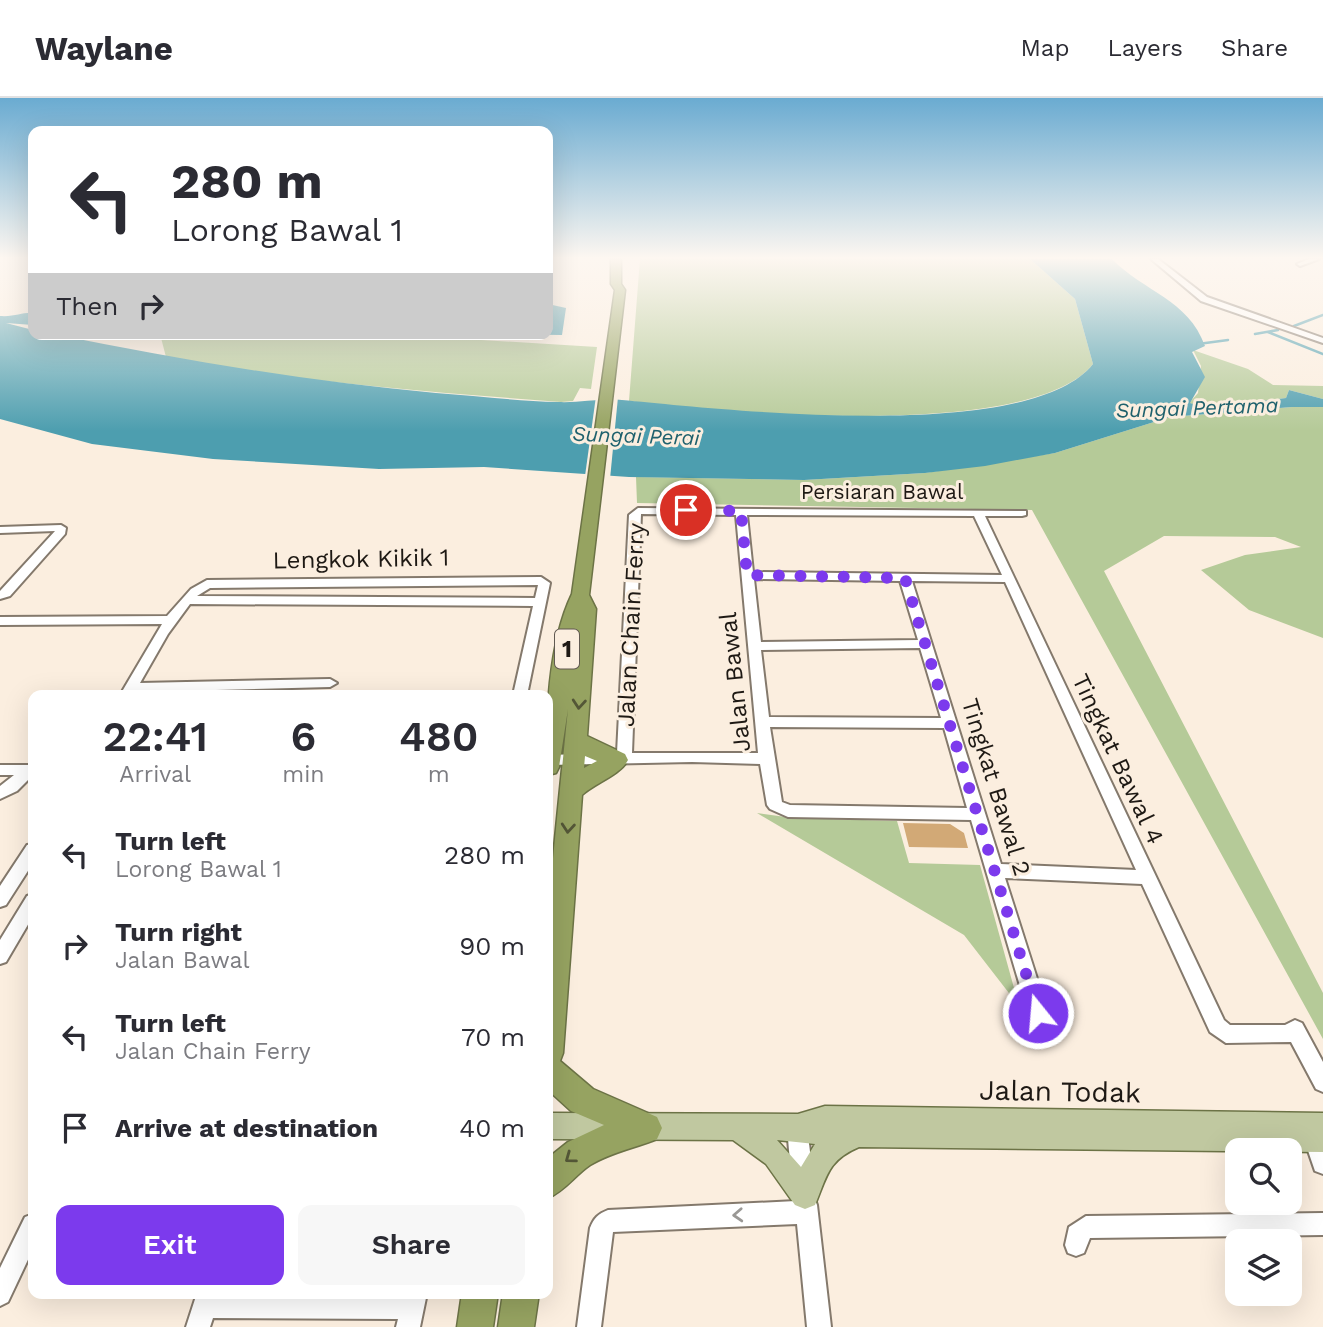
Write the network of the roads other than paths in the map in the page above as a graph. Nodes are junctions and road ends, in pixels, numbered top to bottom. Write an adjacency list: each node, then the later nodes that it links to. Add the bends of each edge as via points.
1 (617, 316): 11 (highway, Jalan Chain Ferry / 1)
2 (1253, 316): 3 (street)
3 (1323, 341)
4 (741, 511): 5 (street, Persiaran Bawal); 8 (street, Jalan Bawal); 29 (street, Jalan Chain Ferry, via 645,510 634,515)
5 (978, 512): 6 (street, Persiaran Bawal); 10 (street, Tingkat Bawal 4)
6 (1022, 513)
7 (0, 530): 12 (street, via 61,528)
8 (747, 575): 9 (street); 18 (street, Jalan Bawal)
9 (905, 578): 10 (street); 17 (street, Tingkat Bawal 2)
10 (1007, 579): 38 (street, Tingkat Bawal 4)
11 (581, 594): 25 (highway, Jalan Chain Ferry / 1, via 573,611); 26 (highway, Jalan Chain Ferry / 1, one-way to 26, via 587,609)
12 (0, 595)
13 (188, 600): 14 (street, Lengkok Kikik 1); 14 (street, Lengkok Kikik 1, via 207,584 541,581); 15 (street, Lengkok Kikik 1)
14 (540, 602): 22 (street)
15 (172, 620): 16 (street); 20 (street, Lengkok Kikik 1)
16 (0, 621)
17 (925, 644): 18 (street); 24 (street, Tingkat Bawal 2)
18 (754, 646): 23 (street, Jalan Bawal)
19 (324, 687): 21 (street)
20 (130, 690)
21 (178, 690)
22 (521, 690)
23 (762, 722): 24 (street); 28 (street, Jalan Bawal)
24 (949, 723): 35 (street, Tingkat Bawal 2)
25 (553, 728)
26 (575, 750): 27 (street); 29 (highway, via 592,750); 33 (highway, Jalan Chain Ferry / 1)
27 (553, 751)
28 (766, 759): 29 (street); 35 (street, Jalan Bawal, via 775,805 788,811)
29 (621, 760): 33 (highway, via 587,777)
30 (0, 770): 31 (street)
31 (28, 770)
32 (28, 772): 34 (street)
33 (572, 791): 42 (highway, Jalan Chain Ferry / 1, one-way to 42)
34 (0, 793)
35 (977, 814): 37 (street, Tingkat Bawal 2)
36 (28, 858): 39 (street)
37 (995, 871): 38 (street); 43 (street, Tingkat Bawal 2)
38 (1149, 877): 45 (street, Tingkat Bawal 4, via 1217,1026 1226,1034 1288,1034 1295,1029)
39 (0, 900)
40 (28, 909): 41 (street)
41 (0, 956)
42 (553, 998)
43 (1038, 1013)
44 (553, 1075): 49 (highway, via 582,1100)
45 (1323, 1082)
46 (553, 1125): 49 (main road, Jalan Todak)
47 (736, 1126): 48 (main road, Jalan Todak); 49 (main road, Jalan Todak); 53 (main road, via 775,1155)
48 (797, 1127): 50 (main road, Jalan Todak); 51 (main road, Jalan Todak, via 825,1119); 53 (street)
49 (646, 1128): 52 (highway, one-way to 52, via 578,1152)
50 (860, 1134): 51 (main road, Jalan Todak); 53 (main road, via 825,1151 809,1176)
51 (1321, 1142)
52 (553, 1175)
53 (806, 1203): 64 (street, one-way to 64, via 608,1221 601,1228); 65 (street)
54 (1323, 1224): 56 (street, via 1086,1227 1077,1235)
55 (28, 1235): 57 (street)
56 (1076, 1245)
57 (0, 1294)
58 (479, 1299): 62 (highway)
59 (520, 1299): 63 (highway)
60 (204, 1309): 61 (street)
61 (412, 1309)
62 (475, 1327)
63 (516, 1327)
64 (589, 1327)
65 (820, 1327)

